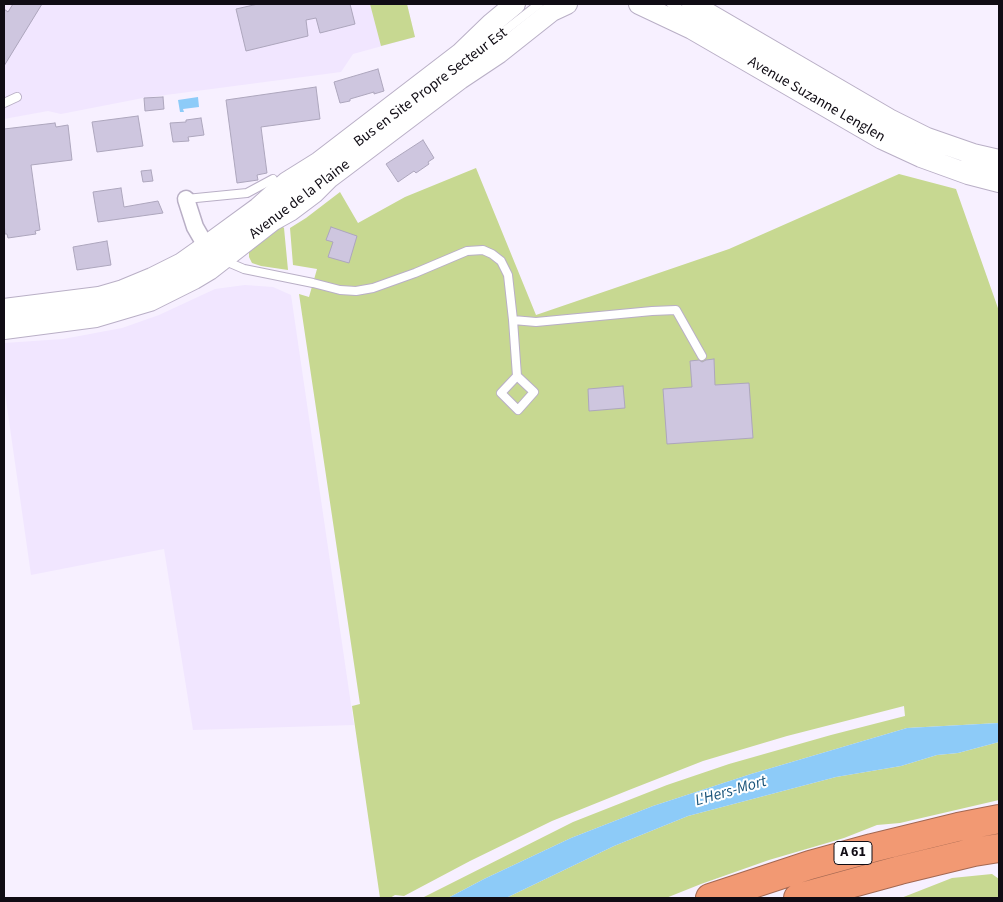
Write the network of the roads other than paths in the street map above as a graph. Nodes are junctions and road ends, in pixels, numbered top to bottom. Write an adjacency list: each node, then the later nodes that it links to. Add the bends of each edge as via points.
1 (515, 4): 20 (street, Avenue de la Plaine, via 461,53)
2 (539, 4): 7 (lane, Bus en Site Propre Secteur Est)
3 (567, 4): 21 (street, Avenue de la Plaine, via 552,11)
4 (639, 4): 16 (street, Avenue Suzanne Lenglen, via 692,29 882,139 968,174)
5 (671, 4): 10 (lane)
6 (692, 4): 12 (street, Avenue Suzanne Lenglen, via 889,119 927,138)
7 (452, 72)
8 (17, 97): 9 (lane)
9 (4, 103)
10 (917, 144)
11 (962, 160): 14 (lane)
12 (999, 160)
13 (334, 162): 18 (lane)
14 (999, 171)
15 (273, 179): 17 (lane, via 247,193)
16 (999, 182)
17 (186, 199): 20 (street)
18 (256, 221)
19 (233, 239): 22 (lane)
20 (206, 246): 25 (street, Avenue de la Plaine, via 167,271 123,290 99,297)
21 (225, 257): 26 (lane, via 230,263 244,268 356,291 415,273 467,251 483,250 501,261 508,275); 27 (street, Avenue de la Plaine, via 183,285 130,308 96,317)
22 (171, 280)
23 (163, 284): 24 (lane)
24 (124, 300)
25 (4, 308)
26 (513, 320): 28 (lane, via 536,322 676,310); 29 (lane)
27 (4, 328)
28 (702, 356)
29 (517, 376): 29 (lane, via 501,393 518,410 534,392)
30 (999, 819): 32 (highway, A 61, via 828,860)
31 (999, 848): 33 (highway, A 61, via 900,870)
32 (710, 898)
33 (798, 898)

